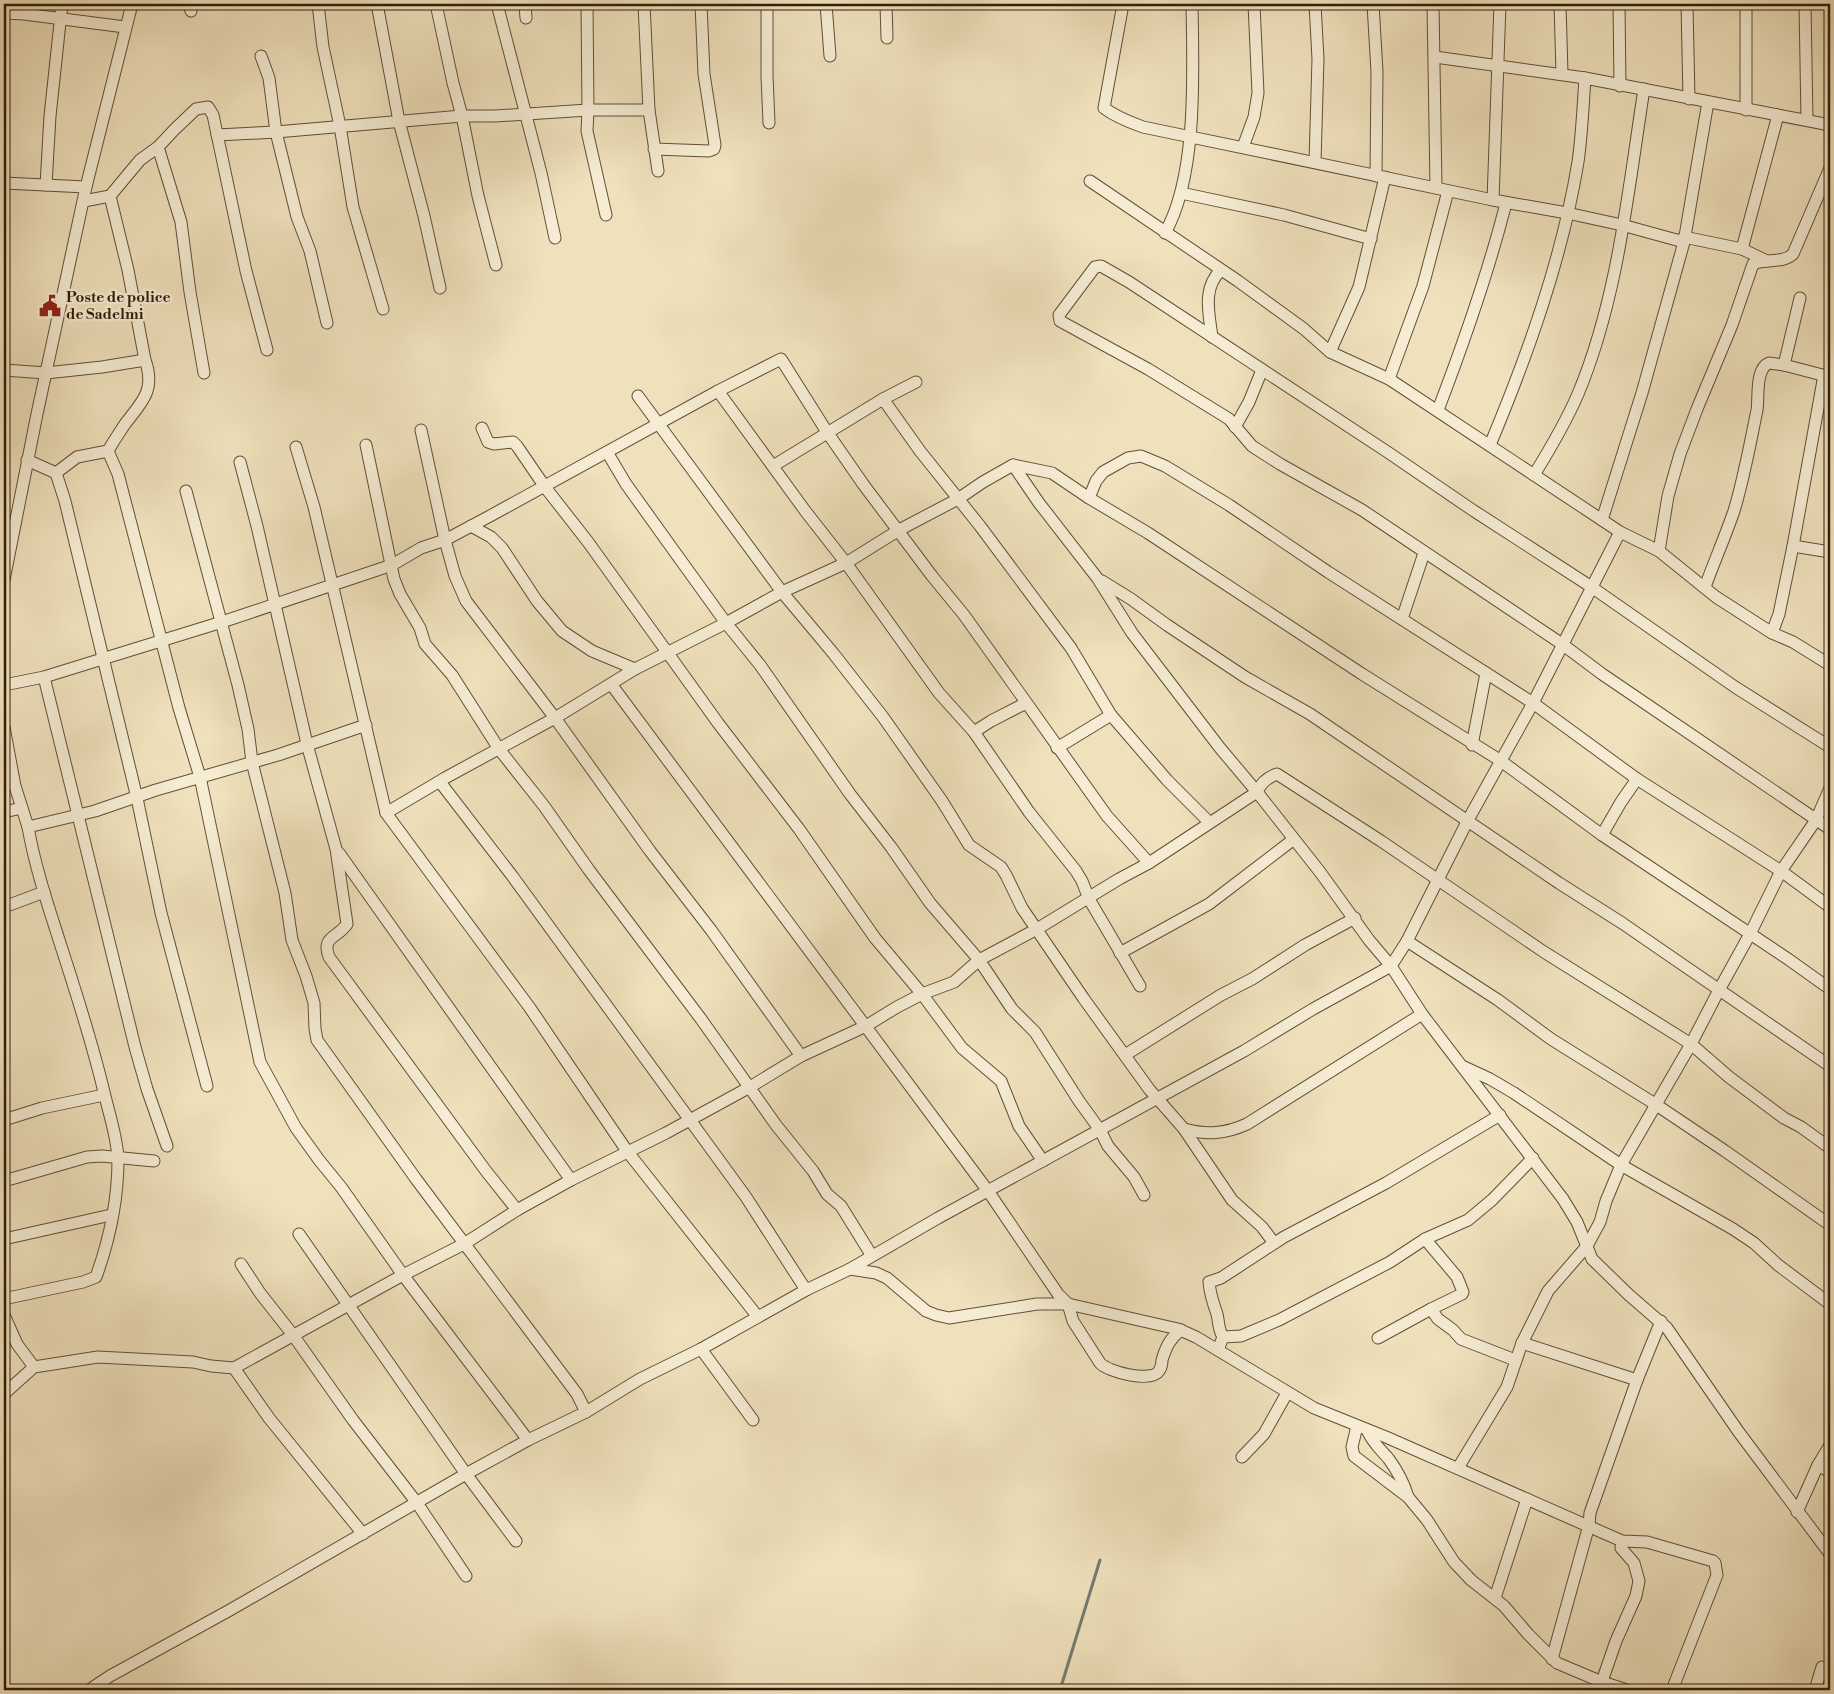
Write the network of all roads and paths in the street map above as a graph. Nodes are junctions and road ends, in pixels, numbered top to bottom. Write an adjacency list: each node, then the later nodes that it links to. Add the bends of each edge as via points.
1 (62, 4): 28 (street)
2 (132, 4): 29 (street)
3 (318, 4): 51 (street, via 323,48)
4 (377, 4): 48 (street)
5 (436, 4): 46 (street)
6 (497, 4): 44 (street)
7 (525, 4): 27 (street)
8 (587, 4): 41 (street)
9 (644, 4): 42 (street)
10 (701, 4): 57 (street, via 704,74 714,149)
11 (767, 4): 49 (street)
12 (826, 4): 32 (street)
13 (886, 4): 30 (street)
14 (1123, 4): 54 (street, via 1104,108 1143,127)
15 (1192, 4): 54 (street, via 1193,83)
16 (1254, 4): 56 (street, via 1258,93 1254,117)
17 (1315, 4): 58 (street, via 1318,59)
18 (1372, 4): 61 (street)
19 (1434, 4): 33 (street)
20 (1500, 4): 34 (street)
21 (1560, 4): 35 (street)
22 (1619, 4): 37 (street)
23 (1686, 4): 39 (street)
24 (1746, 4): 43 (street)
25 (1805, 4): 47 (street)
26 (4, 13): 28 (street)
27 (526, 18)
28 (61, 19): 29 (street); 64 (street)
29 (125, 28): 65 (street)
30 (887, 38)
31 (261, 56): 52 (street, via 268,78)
32 (830, 56)
33 (1435, 57): 34 (street); 66 (street)
34 (1498, 64): 35 (street); 70 (street)
35 (1562, 74): 36 (street)
36 (1584, 78): 37 (street); 73 (street, via 1578,162)
37 (1620, 86): 38 (street)
38 (1644, 89): 39 (street); 75 (street)
39 (1689, 99): 40 (street)
40 (1708, 102): 43 (street); 79 (street)
41 (588, 110): 42 (street); 44 (street); 74 (street, via 587,131)
42 (648, 110): 57 (street)
43 (1746, 110): 45 (street)
44 (524, 114): 46 (street); 77 (street)
45 (1778, 115): 47 (street); 80 (street)
46 (462, 116): 48 (street); 82 (street)
47 (1807, 120): 50 (street)
48 (399, 121): 51 (street); 84 (street)
49 (769, 122)
50 (1830, 125)
51 (340, 126): 52 (street); 86 (street, via 353,207)
52 (276, 132): 53 (street); 87 (street)
53 (217, 135): 55 (street, via 208,107 196,110); 89 (street, via 246,272)
54 (1189, 136): 56 (street); 68 (street)
55 (158, 147): 69 (street, via 140,160); 96 (street, via 181,222)
56 (1243, 147): 58 (street)
57 (654, 149): 60 (street)
58 (1315, 162): 61 (street)
59 (1830, 168): 81 (street, via 1793,254 1785,260)
60 (658, 172)
61 (1380, 177): 66 (street); 78 (street)
62 (1090, 181): 76 (street)
63 (4, 183): 64 (street)
64 (46, 185): 65 (street)
65 (86, 187): 71 (street)
66 (1436, 187): 67 (street)
67 (1448, 191): 70 (street); 98 (street, via 1422,286)
68 (1181, 193): 76 (street); 78 (street, via 1284,215)
69 (110, 196): 71 (street); 91 (street)
70 (1493, 200): 72 (street)
71 (84, 201): 95 (street)
72 (1506, 203): 73 (street); 103 (street, via 1480,294)
73 (1567, 213): 75 (street); 110 (street, via 1536,322)
74 (606, 215)
75 (1622, 225): 79 (street); 119 (street, via 1614,276 1599,336 1581,386)
76 (1165, 233): 83 (street)
77 (556, 238)
78 (1371, 239): 90 (street, via 1359,287)
79 (1684, 240): 80 (street); 124 (street, via 1642,393)
80 (1742, 249): 81 (street)
81 (1767, 261): 130 (street, via 1754,264 1697,408 1668,496)
82 (496, 265)
83 (1221, 270): 88 (street, via 1210,284 1208,294); 90 (street, via 1304,329)
84 (440, 288)
85 (1800, 298): 92 (street)
86 (383, 308)
87 (327, 323)
88 (1212, 336): 94 (street); 105 (street, via 1101,266 1095,268 1059,315 1060,322 1172,384)
89 (267, 350)
90 (1330, 352): 98 (street)
91 (145, 360): 95 (street); 112 (street, via 150,374 147,393)
92 (1784, 365): 97 (street); 139 (street, via 1766,364 1760,375 1758,405 1734,511)
93 (4, 370): 95 (street)
94 (1262, 370): 105 (street); 138 (street)
95 (46, 373): 114 (street)
96 (204, 373)
97 (1827, 376): 129 (street)
98 (1389, 379): 103 (street)
99 (916, 382): 102 (street)
100 (718, 391): 104 (street); 108 (street, via 781,359); 117 (street)
101 (638, 396): 104 (street)
102 (883, 399): 108 (street); 123 (street)
103 (1438, 410): 110 (street)
104 (658, 423): 113 (street); 140 (street)
105 (1235, 427): 132 (street, via 1252,446 1362,510)
106 (482, 428): 120 (street, via 488,442 512,442)
107 (421, 430): 128 (street)
108 (827, 432): 117 (street); 126 (street)
109 (366, 445): 134 (street)
110 (1490, 445): 119 (street)
111 (296, 447): 137 (street)
112 (108, 451): 118 (street, via 76,457); 146 (street, via 118,474)
113 (607, 452): 120 (street); 144 (street, via 626,484)
114 (27, 460): 118 (street); 136 (street)
115 (240, 462): 141 (street)
116 (1013, 465): 122 (street, via 1052,473); 123 (street); 135 (street)
117 (773, 466): 133 (street)
118 (56, 473): 149 (street)
119 (1534, 475): 124 (street)
120 (545, 487): 125 (street); 148 (street)
121 (186, 491): 143 (street)
122 (1089, 498): 142 (street, via 1103,472 1116,463 1141,456 1229,505); 164 (street, via 1215,576)
123 (958, 499): 126 (street); 158 (street, via 1071,648)
124 (1602, 520): 127 (street)
125 (471, 526): 128 (street); 151 (street, via 491,537 502,548 562,631 592,651)
126 (899, 530): 133 (street); 156 (street)
127 (1620, 532): 130 (street); 138 (street)
128 (445, 540): 134 (street); 159 (street, via 466,600)
129 (1794, 546): 131 (street); 145 (street)
130 (1659, 551): 139 (street)
131 (1830, 552)
132 (1424, 553): 142 (street); 147 (street)
133 (846, 562): 140 (street); 162 (street, via 939,693)
134 (392, 564): 137 (street); 167 (street, via 400,594 420,628 425,644 452,675)
135 (1098, 579): 174 (street, via 1132,633); 180 (street, via 1245,677 1310,714)
136 (4, 580)
137 (332, 586): 141 (street); 160 (street)
138 (1590, 586): 147 (street); 165 (street, via 1736,687)
139 (1705, 587): 145 (street)
140 (782, 592): 144 (street); 196 (street, via 883,718 969,845 1001,867)
141 (274, 604): 143 (street); 163 (street)
142 (1402, 619): 152 (street)
143 (222, 622): 146 (street); 169 (street, via 248,730)
144 (726, 623): 148 (street); 200 (street, via 760,665 930,903)
145 (1772, 633): 150 (street)
146 (162, 640): 149 (street); 170 (street)
147 (1562, 644): 157 (street); 181 (street)
148 (667, 652): 151 (street); 205 (street, via 799,829 875,938)
149 (104, 658): 153 (street); 175 (street)
150 (1830, 665)
151 (635, 669): 154 (street)
152 (1486, 673): 157 (street); 164 (street)
153 (44, 677): 155 (street); 179 (street)
154 (611, 684): 159 (street); 207 (street)
155 (4, 685)
156 (1026, 703): 162 (street); 166 (street)
157 (1533, 703): 168 (street); 171 (street)
158 (1111, 715): 166 (street); 182 (street, via 1167,780)
159 (555, 718): 167 (street); 210 (street)
160 (366, 725): 163 (street); 178 (street)
161 (4, 727): 176 (street)
162 (974, 732): 192 (street, via 1076,871)
163 (307, 744): 169 (street); 187 (street)
164 (1472, 745): 168 (street)
165 (1830, 747)
166 (1058, 748): 188 (street, via 1107,816)
167 (500, 749): 172 (street); 214 (street)
168 (1501, 761): 180 (street); 185 (street)
169 (252, 762): 170 (street); 242 (street, via 285,893 292,940 314,1003 317,1040)
170 (200, 777): 175 (street); 247 (street, via 260,1062 296,1128)
171 (1637, 779): 185 (street); 189 (street)
172 (440, 782): 178 (street); 219 (street)
173 (1830, 788): 181 (street)
174 (1257, 792): 182 (street); 186 (street); 190 (street, via 1267,779 1280,775)
175 (137, 798): 179 (street); 213 (street, via 161,913)
176 (22, 808): 177 (street); 183 (street)
177 (4, 812)
178 (386, 813): 225 (street, via 530,1008)
179 (79, 816): 183 (street); 223 (street, via 135,1048)
180 (1468, 820): 190 (street); 204 (street)
181 (1816, 820): 184 (street); 189 (street)
182 (1209, 822): 188 (street)
183 (28, 827): 191 (street)
184 (1830, 830)
185 (1602, 835): 197 (street)
186 (1294, 839): 195 (street); 199 (street, via 1208,904)
187 (336, 849): 231 (street); 235 (street, via 347,924 327,943 329,957)
188 (1149, 863): 192 (street)
189 (1781, 871): 194 (street); 197 (street)
190 (1438, 879): 198 (street); 208 (street, via 1544,952)
191 (44, 892): 193 (street); 215 (street, via 96,1059)
192 (1089, 899): 196 (street); 199 (street)
193 (4, 906)
194 (1830, 907)
195 (1355, 918): 201 (street); 209 (street)
196 (1037, 930): 200 (street); 209 (street)
197 (1750, 934): 203 (street); 204 (street)
198 (1407, 941): 201 (street); 217 (street, via 1551,1039)
199 (1120, 953): 202 (street)
200 (979, 960): 205 (street, via 954,982); 222 (street, via 1012,1008 1035,1032)
201 (1391, 966): 206 (street); 216 (street)
202 (1140, 986)
203 (1830, 989)
204 (1719, 990): 208 (street); 211 (street)
205 (922, 994): 207 (street); 229 (street, via 962,1048 1001,1081 1019,1126)
206 (1422, 1014): 212 (street); 221 (street, via 1246,1124 1211,1134)
207 (866, 1026): 210 (street); 233 (street)
208 (1691, 1044): 217 (street); 224 (street, via 1729,1077)
209 (1125, 1055): 216 (street)
210 (801, 1056): 214 (street)
211 (1830, 1066)
212 (1462, 1067): 218 (street); 230 (street, via 1514,1093)
213 (207, 1086)
214 (750, 1087): 219 (street); 244 (street, via 828,1194 841,1206)
215 (104, 1095): 220 (street); 226 (street)
216 (1156, 1098): 221 (street); 222 (street)
217 (1655, 1104): 230 (street); 237 (street)
218 (1500, 1115): 227 (street); 241 (street, via 1386,1183)
219 (690, 1119): 225 (street); 248 (street, via 746,1197)
220 (4, 1120)
221 (1184, 1129): 241 (street, via 1232,1200 1262,1227)
222 (1100, 1130): 229 (street); 234 (street)
223 (166, 1146)
224 (1830, 1148)
225 (627, 1151): 231 (street); 255 (street)
226 (118, 1158): 228 (street); 232 (street, via 87,1157); 236 (street)
227 (1533, 1158): 240 (street, via 1481,1211); 243 (street, via 1563,1199)
228 (154, 1161)
229 (1043, 1161): 233 (street)
230 (1621, 1165): 243 (street, via 1600,1222); 251 (street, via 1754,1243)
231 (571, 1180): 235 (street)
232 (4, 1181)
233 (988, 1191): 244 (street); 250 (street)
234 (1144, 1194)
235 (517, 1210): 242 (street)
236 (112, 1215): 239 (street); 249 (street, via 96,1277)
237 (1830, 1225)
238 (299, 1234): 252 (street)
239 (4, 1239)
240 (1425, 1239): 253 (street, via 1458,1277 1463,1288 1462,1294); 259 (street, via 1390,1262 1279,1320 1241,1336)
241 (1274, 1243): 259 (street, via 1221,1278 1209,1282)
242 (464, 1244): 247 (street); 270 (street, via 577,1394)
243 (1587, 1246): 256 (street, via 1597,1265); 261 (street, via 1548,1291)
244 (872, 1256): 246 (street)
245 (241, 1264): 258 (street)
246 (850, 1269): 248 (street); 250 (street, via 887,1278 926,1311 949,1318 1037,1304)
247 (403, 1275): 252 (street); 273 (street)
248 (806, 1290): 255 (street)
249 (4, 1301)
250 (1068, 1304): 257 (street); 257 (street, via 1074,1321 1104,1368 1128,1374 1148,1376 1160,1371 1169,1342)
251 (1830, 1304)
252 (350, 1305): 258 (street); 279 (street)
253 (1431, 1309): 260 (street); 264 (street, via 1461,1339)
254 (4, 1315): 265 (street, via 17,1344)
255 (758, 1317): 262 (street)
256 (1660, 1321): 267 (street); 283 (street)
257 (1181, 1330): 263 (street)
258 (294, 1335): 266 (street); 282 (street, via 353,1420)
259 (1223, 1337): 263 (street)
260 (1378, 1338)
261 (1522, 1343): 264 (street); 267 (street)
262 (701, 1349): 270 (street, via 640,1379); 271 (street)
263 (1218, 1350): 268 (street)
264 (1515, 1360): 277 (street, via 1507,1387)
265 (34, 1367): 266 (street, via 98,1357 193,1362); 269 (street)
266 (234, 1368): 285 (street, via 268,1418)
267 (1637, 1380): 284 (street, via 1590,1513)
268 (1287, 1393): 272 (street); 275 (street, via 1264,1434)
269 (4, 1394)
270 (586, 1412): 273 (street)
271 (753, 1420)
272 (1362, 1428): 277 (street); 280 (street, via 1393,1465); 280 (street, via 1352,1447 1354,1456)
273 (528, 1440): 279 (street)
274 (1830, 1444): 276 (street)
275 (1242, 1457)
276 (1818, 1465): 278 (street); 283 (street)
277 (1458, 1468): 281 (street)
278 (1830, 1472)
279 (466, 1474): 282 (street); 287 (street)
280 (1408, 1497): 291 (street, via 1454,1562)
281 (1527, 1499): 284 (street); 291 (street)
282 (417, 1502): 285 (street); 290 (street)
283 (1797, 1512): 288 (street)
284 (1589, 1526): 286 (street); 292 (street)
285 (363, 1534): 295 (street)
286 (1622, 1541): 294 (street, via 1621,1548 1634,1563 1639,1581); 297 (street, via 1647,1542 1715,1563 1717,1575)
287 (516, 1542)
288 (1825, 1545): 289 (street)
289 (1830, 1554)
290 (466, 1576)
291 (1495, 1598): 292 (street)
292 (1552, 1659): 294 (street)
293 (1822, 1667): 298 (street)
294 (1600, 1686): 296 (street)
295 (88, 1690)
296 (1627, 1690)
297 (1672, 1690)
298 (1815, 1690)

